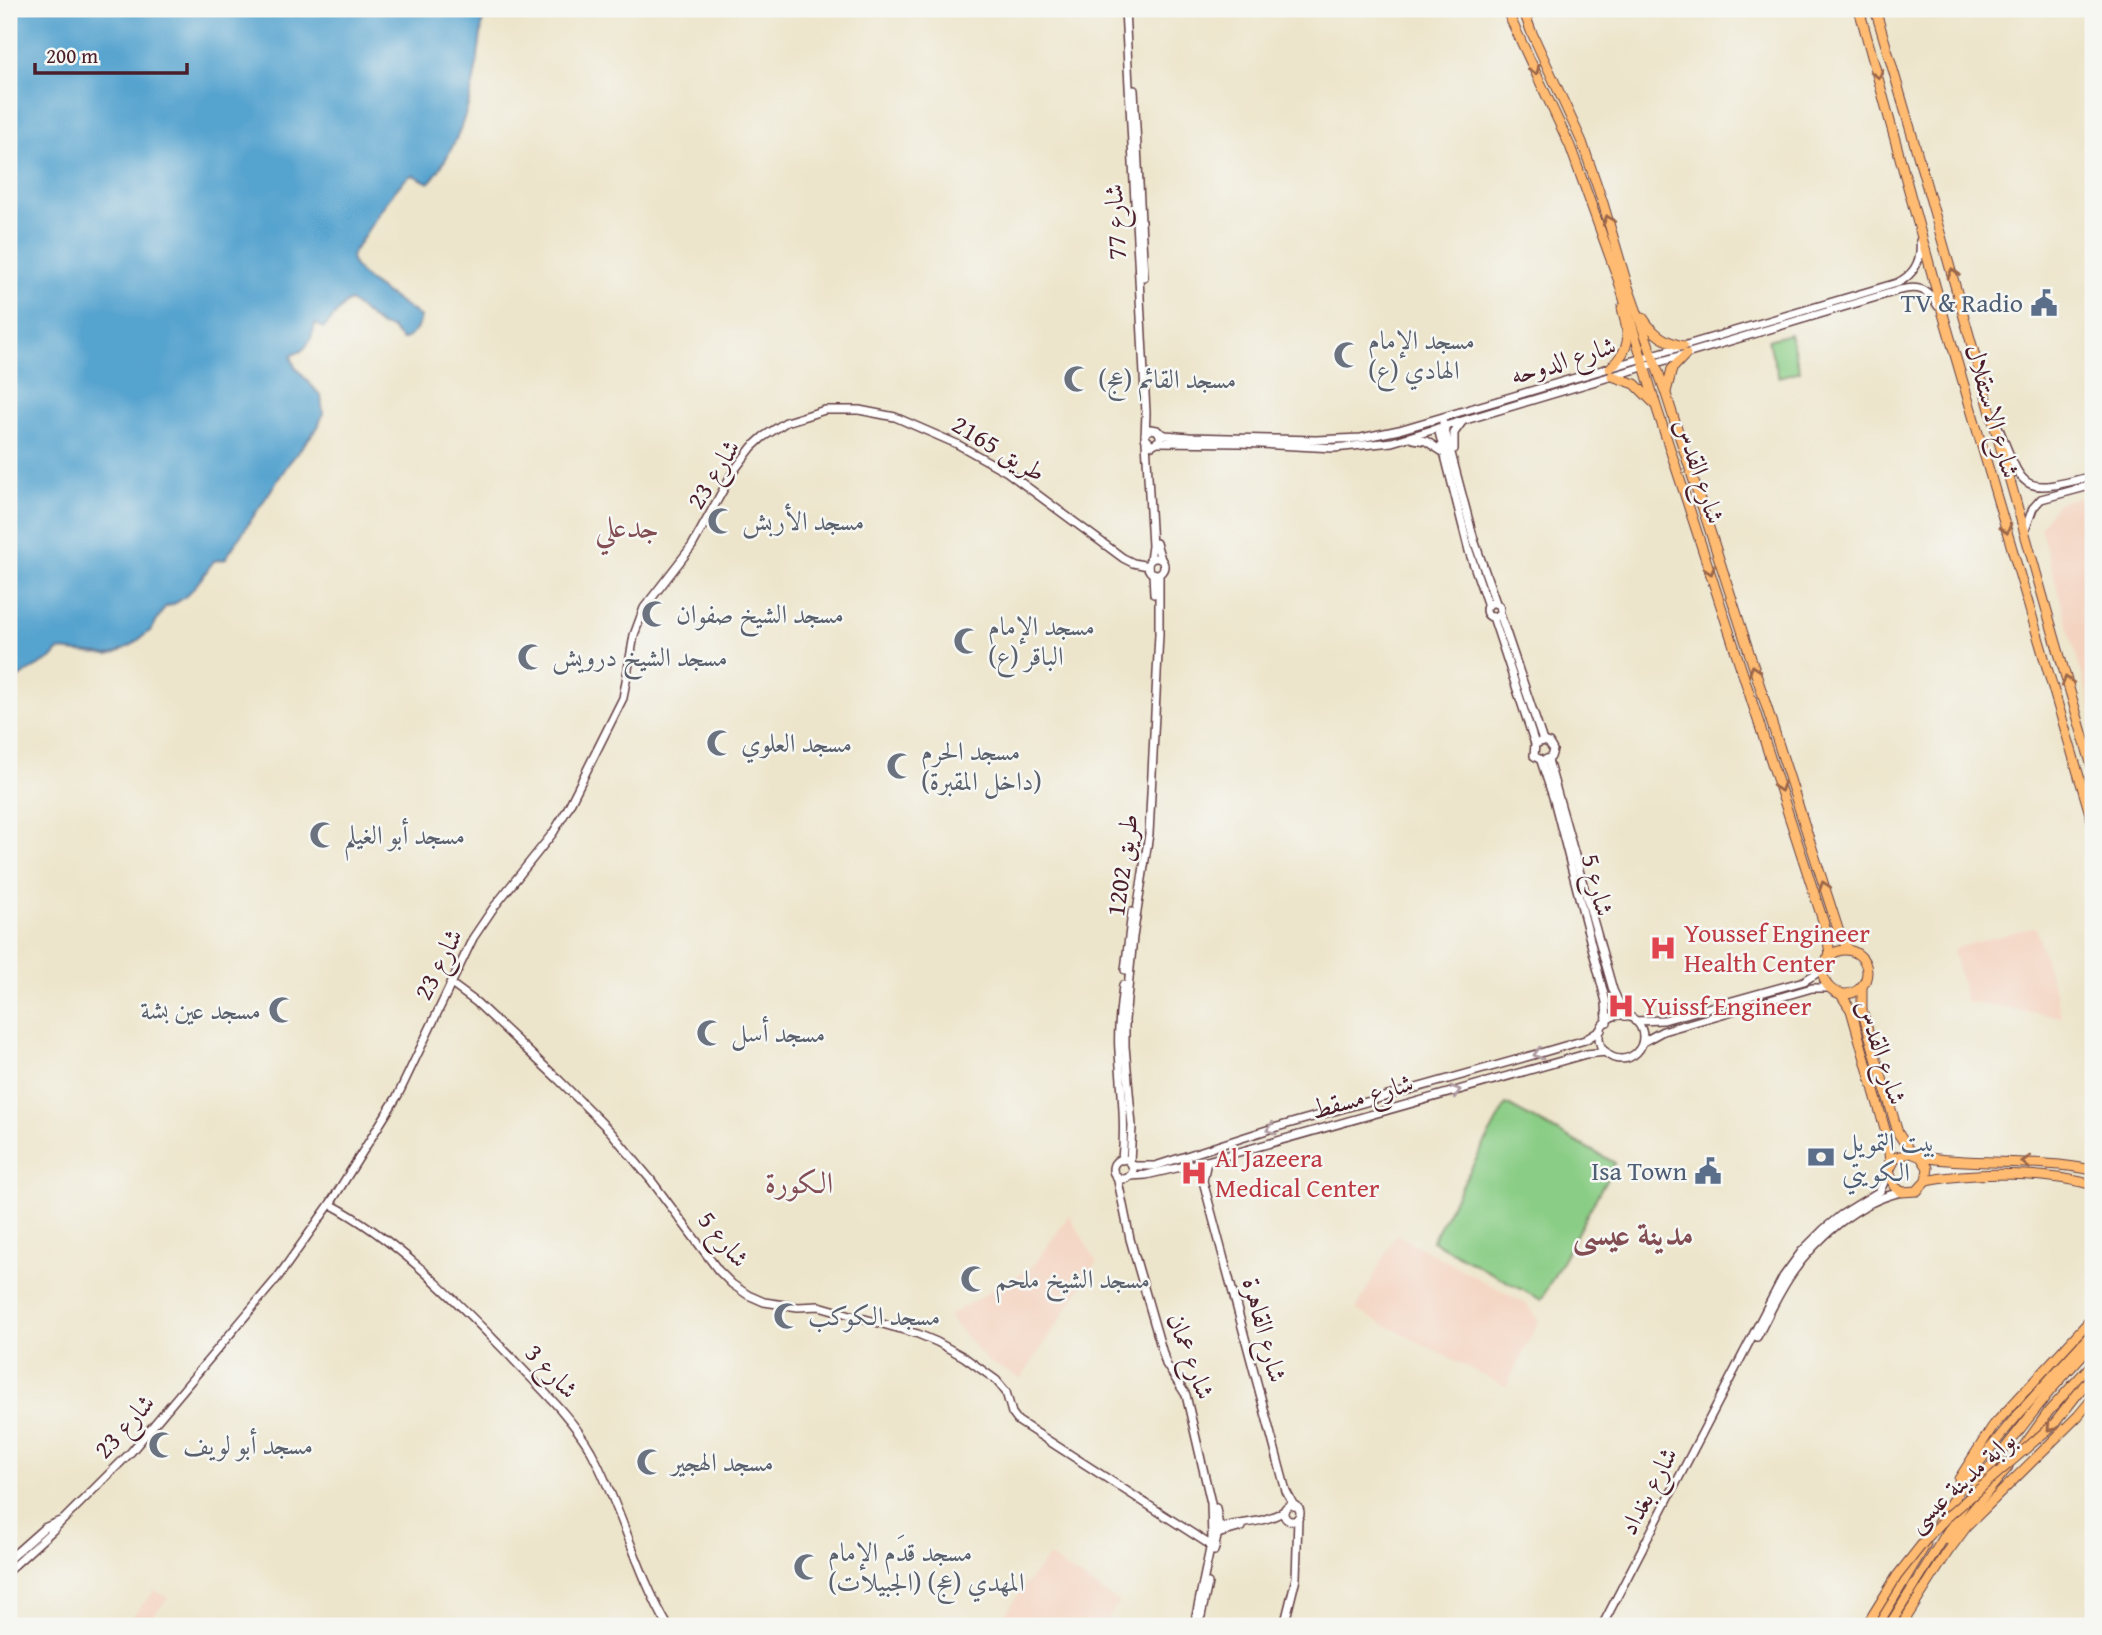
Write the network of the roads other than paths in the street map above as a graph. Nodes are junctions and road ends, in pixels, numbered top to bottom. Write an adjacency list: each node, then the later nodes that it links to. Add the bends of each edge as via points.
1 (1127, 9): 22 (street, شارع 77, via 1150,412); 23 (street, شارع 77)
2 (1506, 9): 7 (main road, شارع القدس, one-way to 7, via 1570,146 1601,246)
3 (1523, 9): 8 (main road, شارع القدس, one-way to 3, via 1582,142)
4 (1859, 9): 6 (main road, شارع الاستقلال, one-way to 6)
5 (1875, 9): 18 (main road, شارع الاستقلال, one-way to 5)
6 (1918, 216): 9 (street, شارع الدوحه, via 1921,247 1911,275); 11 (main road, شارع الاستقلال)
7 (1618, 279): 14 (main road, شارع القدس); 15 (main road, via 1629,341)
8 (1627, 284): 13 (main road, via 1649,327); 14 (main road, شارع القدس)
9 (1829, 303): 10 (street); 12 (street, شارع الدوحه)
10 (1825, 312): 11 (street, شارع الدوحه, via 1914,287 1930,294); 12 (street, شارع الدوحه)
11 (1943, 314): 40 (main road, شارع الاستقلال, one-way to 40)
12 (1722, 339): 13 (street, شارع الدوحه)
13 (1685, 350): 14 (street, شارع الدوحه); 16 (main road, via 1672,369)
14 (1648, 360): 15 (street, شارع الدوحه); 16 (main road, شارع القدس); 17 (main road, شارع القدس)
15 (1611, 372): 17 (main road, via 1641,387); 20 (street, شارع الدوحه); 21 (street, شارع الدوحه)
16 (1666, 394): 41 (main road, شارع القدس, one-way to 16, via 1834,916)
17 (1657, 407): 42 (main road, شارع القدس, one-way to 42, via 1827,933)
18 (1991, 408): 28 (street, via 2025,482 2050,488); 32 (main road, شارع الاستقلال)
19 (812, 414): 34 (street, طريق 2165, via 839,409 868,411 941,436 1013,477 1128,561); 45 (street, شارع 23, via 774,429 752,447 692,546 644,608 634,635 624,698 601,747 560,822 486,917)
20 (1463, 421): 21 (street, شارع الدوحه); 27 (street, via 1454,433)
21 (1440, 424): 22 (street, شارع الدوحه, via 1361,439 1189,437); 24 (street, شارع الدوحه); 26 (street); 27 (street)
22 (1158, 431): 23 (street, via 1150,429); 25 (street, شارع 77)
23 (1145, 437): 25 (street, شارع الدوحه, via 1149,444); 34 (street, شارع 77)
24 (1406, 439): 25 (street, شارع الدوحه, via 1334,448); 26 (street, via 1426,441)
25 (1157, 443): 33 (street, via 1152,458 1156,547)
26 (1444, 453): 35 (street, via 1469,551)
27 (1454, 464): 35 (street)
28 (2093, 477)
29 (2093, 485): 30 (street)
30 (2079, 489): 31 (street); 32 (street, via 2038,502)
31 (2093, 493)
32 (2025, 530): 39 (main road, شارع الاستقلال, one-way to 32)
33 (1161, 559): 34 (street, via 1155,558); 34 (street, via 1164,566)
34 (1152, 568): 56 (street, طريق 1202, via 1156,617 1148,784 1118,1031); 57 (street, طريق 1202, via 1160,634 1149,834 1125,1020)
35 (1492, 605): 36 (street, via 1501,609); 36 (street, via 1487,613)
36 (1496, 615): 37 (street)
37 (1539, 743): 38 (street, via 1533,753); 38 (street, via 1549,743 1553,750)
38 (1544, 760): 43 (street, شارع 5); 48 (street, شارع 5)
39 (2093, 770)
40 (2093, 824)
41 (1849, 950): 42 (main road); 46 (main road, via 1866,965)
42 (1830, 955): 44 (main road)
43 (1597, 967): 48 (street); 52 (street, شارع 5)
44 (1822, 970): 47 (main road); 51 (street, via 1804,981 1664,1020)
45 (448, 986): 72 (street, شارع 23, via 398,1095); 83 (street, شارع 5, via 480,1007 618,1140 732,1284 764,1302 823,1307 918,1334 953,1350 1002,1386 1018,1420 1198,1536)
46 (1862, 986): 49 (main road); 58 (main road, شارع القدس, via 1862,1010 1883,1085 1898,1133)
47 (1829, 988): 49 (main road); 54 (street, via 1812,988 1663,1031)
48 (1613, 990): 50 (street, شارع 5)
49 (1840, 993): 63 (main road, شارع القدس, via 1851,1010 1888,1140)
50 (1625, 1016): 51 (street); 52 (street)
51 (1635, 1021): 54 (street)
52 (1606, 1022): 53 (street)
53 (1601, 1030): 55 (street, via 1600,1042); 61 (street, شارع مسقط, one-way to 61, via 1585,1040 1155,1166)
54 (1643, 1042): 55 (street, via 1637,1053 1627,1058 1617,1059)
55 (1606, 1052): 60 (street, شارع مسقط, one-way to 55)
56 (1123, 1088): 57 (street); 61 (street, طريق 1202)
57 (1131, 1107): 61 (street, طريق 1202)
58 (1911, 1153): 59 (main road); 63 (main road, via 1901,1154)
59 (1921, 1157): 64 (main road, one-way to 59); 69 (main road, via 1928,1168)
60 (1207, 1161): 62 (street, شارع مسقط); 68 (street, شارع القاهرة)
61 (1128, 1163): 65 (street); 65 (street, via 1114,1167)
62 (1183, 1168): 65 (street, شارع مسقط); 68 (street)
63 (1889, 1168): 71 (main road, via 1894,1186); 78 (street, شارع بغداد, via 1880,1191 1831,1223 1795,1260)
64 (2093, 1170)
65 (1124, 1177): 83 (street, شارع عمان, via 1121,1199 1166,1364 1186,1395 1215,1503)
66 (2059, 1178): 67 (main road); 69 (main road, via 1974,1175); 70 (main road)
67 (2093, 1178)
68 (1203, 1181): 80 (street, شارع القاهرة)
69 (1926, 1181): 71 (main road, via 1917,1191)
70 (2093, 1187)
71 (1902, 1192): 78 (street, شارع بغداد, via 1856,1212 1812,1249 1787,1280)
72 (330, 1204): 82 (street, شارع 23, via 278,1277 131,1452); 87 (street, شارع 3, via 425,1273 544,1391 579,1433 595,1459)
73 (2093, 1317): 81 (main road, via 1993,1426 1961,1475)
74 (2093, 1332): 81 (main road, via 1996,1438)
75 (2093, 1343): 86 (main road, via 1978,1484)
76 (2093, 1363): 86 (main road, via 2043,1418)
77 (2093, 1374): 91 (main road, بوابة مدينة عيسى, one-way to 91, bridge, via 2054,1424 1922,1544)
78 (1733, 1376): 90 (street, شارع بغداد)
79 (2093, 1398): 94 (main road, بوابة مدينة عيسى, via 1967,1526)
80 (1289, 1514): 83 (street, شارع 5); 89 (street, via 1296,1538 1296,1578)
81 (1944, 1514): 92 (main road)
82 (61, 1520): 84 (street, شارع 23, via 44,1528); 85 (street, شارع 23)
83 (1215, 1537): 88 (street, شارع عمان)
84 (9, 1559)
85 (9, 1570)
86 (1919, 1577): 93 (main road)
87 (668, 1626)
88 (1196, 1626)
89 (1284, 1626)
90 (1602, 1626)
91 (1866, 1626)
92 (1877, 1626)
93 (1889, 1626)
94 (1901, 1626)

